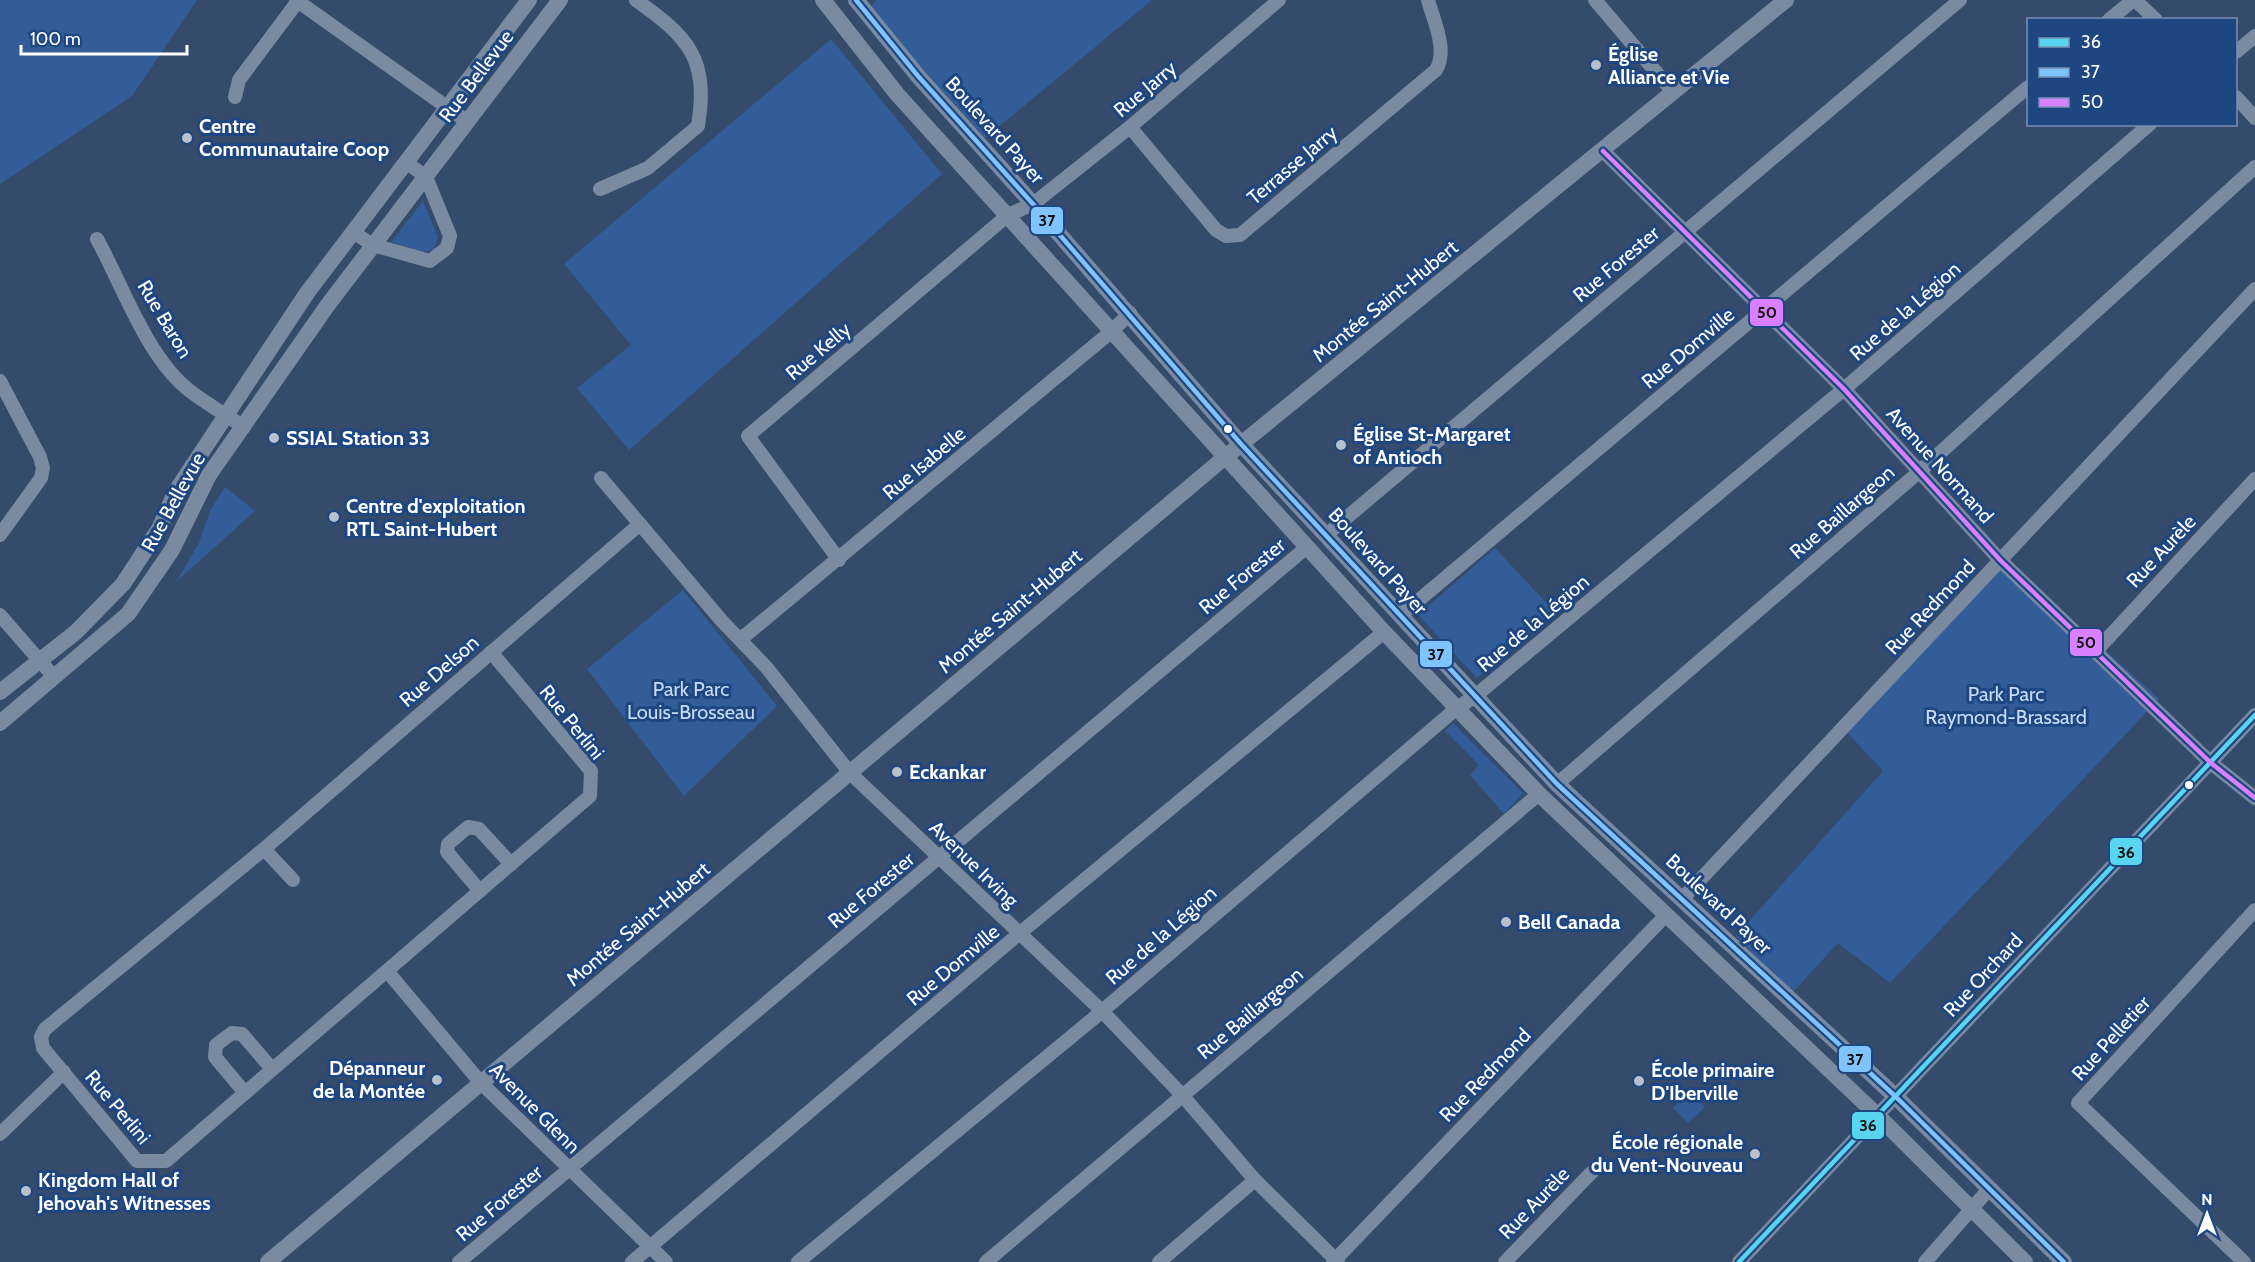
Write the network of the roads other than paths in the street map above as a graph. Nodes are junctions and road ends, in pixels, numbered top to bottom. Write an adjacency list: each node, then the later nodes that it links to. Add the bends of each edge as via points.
1 (529, 0): 21 (street, Rue Bellevue)
2 (560, 0): 23 (street, Rue Bellevue)
3 (636, 0): 30 (street, via 683,38 696,57 702,100 698,126 648,168)
4 (823, 0): 32 (street, via 897,94)
5 (856, 0): 31 (street, Boulevard Payer)
6 (1279, 0): 25 (street, Rue Jarry)
7 (1428, 0): 25 (street, Terrasse Jarry, via 1441,50 1436,70 1240,235 1226,236 1216,230)
8 (1595, 0): 18 (street)
9 (1786, 0): 18 (street, Montée Saint-Hubert)
10 (1960, 0): 34 (street, Rue Forester)
11 (2134, 0): 13 (street); 14 (street)
12 (297, 1): 19 (street, via 239,80); 21 (street)
13 (2112, 18)
14 (2154, 18)
15 (2255, 36): 16 (street)
16 (2237, 50)
17 (2027, 88): 38 (street, Rue Domville)
18 (1673, 92): 26 (street, Montée Saint-Hubert)
19 (235, 97)
20 (2237, 100): 22 (street)
21 (447, 107): 23 (street); 27 (street, Rue Bellevue)
22 (2255, 118)
23 (468, 122): 29 (street, Rue Bellevue)
24 (2148, 126): 42 (street, Rue de la Légion)
25 (1130, 127): 31 (street, Rue Jarry)
26 (1603, 151): 34 (street, Avenue Normand); 45 (street, Montée Saint-Hubert)
27 (406, 162): 29 (street); 33 (street, Rue Bellevue)
28 (2255, 167): 47 (street, Rue Baillargeon)
29 (426, 177): 36 (street, Rue Bellevue); 36 (street, via 450,236 447,248 430,261)
30 (600, 189)
31 (1033, 204): 32 (street, Rue Kelly); 39 (street, Boulevard Payer)
32 (1008, 215): 40 (street); 54 (street, Rue Kelly, via 748,436)
33 (353, 232): 36 (street); 43 (street, Rue Bellevue)
34 (1684, 232): 38 (street, Avenue Normand); 52 (street, Rue Forester)
35 (97, 238): 43 (street, Rue Baron, via 166,366 190,391)
36 (373, 245): 44 (street, Rue Bellevue)
37 (2255, 290): 55 (street, Rue Redmond)
38 (1765, 309): 42 (street, Avenue Normand); 57 (street, Rue Domville)
39 (1130, 314): 40 (street, Rue Isabelle); 45 (street, Boulevard Payer)
40 (1112, 331): 46 (street); 54 (street, Rue Isabelle)
41 (0, 381): 51 (street, via 43,470)
42 (1844, 389): 47 (street, Avenue Normand); 65 (street, Rue de la Légion)
43 (225, 414): 44 (street, Rue Baron); 62 (street, Rue Bellevue, via 123,584 76,632)
44 (244, 427): 63 (street, Rue Bellevue, via 209,475 172,550 128,614)
45 (1241, 444): 46 (street, Montée Saint-Hubert); 52 (street, Boulevard Payer)
46 (1224, 458): 53 (street); 70 (street, Montée Saint-Hubert)
47 (1920, 471): 55 (street, Avenue Normand); 71 (street, Rue Baillargeon)
48 (601, 478): 50 (street, Avenue Irving)
49 (2255, 479): 60 (street, Rue Aurèle)
50 (640, 524): 59 (street, Avenue Irving); 61 (street, Rue Delson)
51 (0, 535)
52 (1326, 535): 57 (street, Boulevard Payer)
53 (1307, 547): 58 (street); 75 (street, Rue Forester)
54 (840, 560): 59 (street, Rue Isabelle)
55 (2001, 561): 60 (street, Avenue Normand); 79 (street, Rue Redmond)
56 (0, 615): 62 (street)
57 (1400, 616): 65 (street, Boulevard Payer)
58 (1384, 632): 66 (street); 82 (street, Rue Domville)
59 (741, 639): 70 (street, Avenue Irving)
60 (2096, 651): 69 (street, Avenue Normand)
61 (491, 652): 74 (street, Rue Delson); 76 (street, Rue Perlini, via 591,771 590,796)
62 (39, 659): 63 (street); 64 (street, Rue Bellevue)
63 (54, 677): 68 (street, Rue Bellevue)
64 (0, 692)
65 (1474, 698): 66 (street, Rue de la Légion); 71 (street, Boulevard Payer)
66 (1457, 708): 72 (street); 84 (street, Rue de la Légion)
67 (2255, 715): 69 (street, Rue Orchard)
68 (0, 723)
69 (2211, 763): 73 (street, Avenue Normand); 90 (street, Rue Orchard)
70 (850, 773): 75 (street, Avenue Irving); 87 (street, Montée Saint-Hubert)
71 (1557, 784): 79 (street, Boulevard Payer)
72 (1539, 794): 81 (street); 89 (street, Rue Baillargeon)
73 (2255, 798)
74 (264, 849): 77 (street); 86 (street, Rue Delson, via 45,1029 41,1037 43,1048)
75 (939, 858): 82 (street, Avenue Irving); 93 (street, Rue Forester)
76 (511, 864): 78 (street, Rue Perlini); 78 (street, via 479,828 468,827 448,844 447,852)
77 (293, 880)
78 (480, 891): 83 (street, Rue Perlini)
79 (1682, 899): 90 (street, Boulevard Payer)
80 (2255, 910): 112 (street, Rue Pelletier, via 2078,1103)
81 (1665, 915): 91 (street); 99 (street, Rue Redmond)
82 (1019, 934): 84 (street, Avenue Irving); 98 (street, Rue Domville)
83 (387, 971): 85 (street, Rue Perlini); 87 (street, Avenue Glenn)
84 (1102, 1011): 89 (street, Avenue Irving); 104 (street, Rue de la Légion)
85 (273, 1069): 88 (street, Rue Perlini); 88 (street, via 242,1034 232,1032 216,1045 215,1057)
86 (64, 1072): 88 (street, Rue Perlini, via 137,1161 166,1161); 92 (street, Rue Perlini)
87 (481, 1083): 93 (street, Avenue Glenn); 100 (street, Montée Saint-Hubert)
88 (245, 1093)
89 (1182, 1095): 95 (street, Avenue Irving); 105 (street, Rue Baillargeon)
90 (1895, 1096): 91 (street, Rue Orchard); 96 (street, Boulevard Payer)
91 (1879, 1117): 97 (street); 108 (street, Rue Orchard)
92 (0, 1134)
93 (568, 1170): 98 (street, Avenue Glenn); 101 (street, Rue Forester)
94 (1592, 1172): 107 (street, Rue Aurèle)
95 (1255, 1180): 99 (street, Avenue Irving); 106 (street)
96 (1989, 1189): 97 (street); 111 (street, Boulevard Payer)
97 (1973, 1210): 109 (street); 110 (street)
98 (650, 1247): 102 (street, Rue Domville); 103 (street, Avenue Glenn)
99 (1335, 1261)
100 (268, 1262)
101 (459, 1262)
102 (632, 1262)
103 (666, 1262)
104 (798, 1262)
105 (986, 1262)
106 (1159, 1262)
107 (1505, 1262)
108 (1739, 1262)
109 (1925, 1262)
110 (2025, 1262)
111 (2064, 1262)
112 (2244, 1262)

